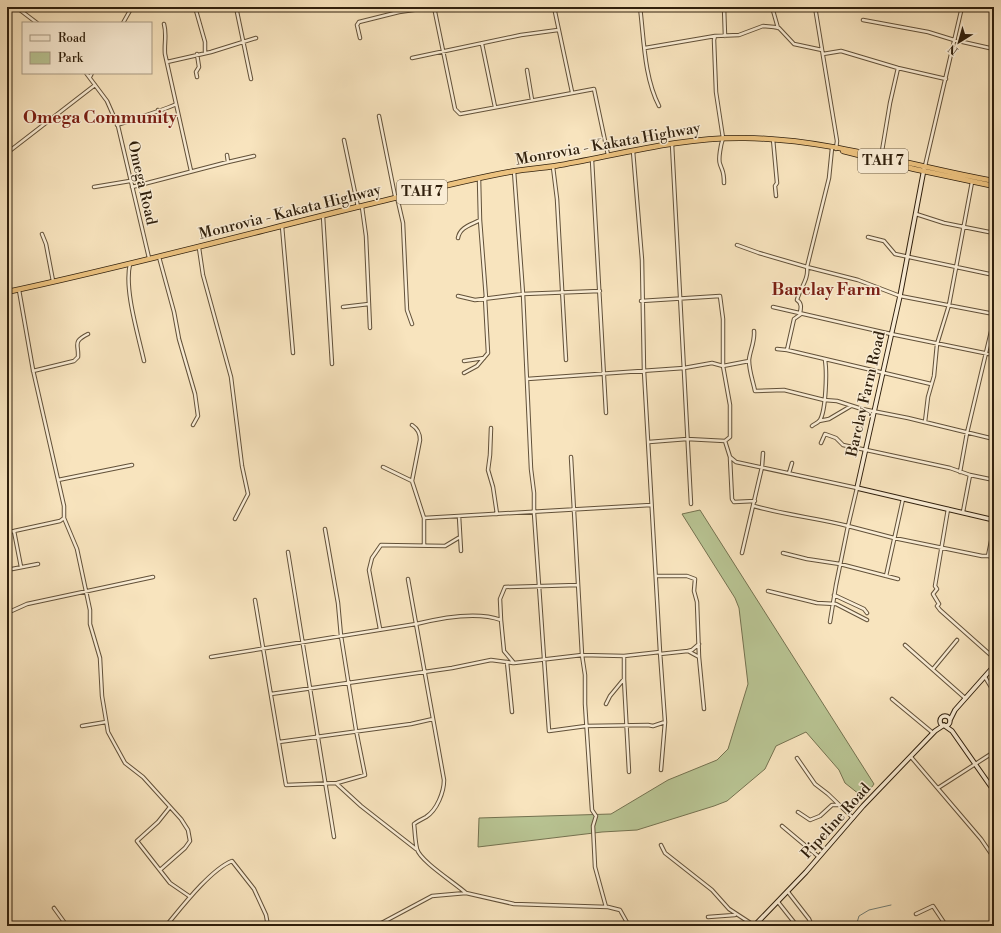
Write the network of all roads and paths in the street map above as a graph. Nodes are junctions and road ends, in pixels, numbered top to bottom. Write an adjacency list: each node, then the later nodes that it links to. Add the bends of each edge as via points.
1 (16, 7): 15 (street)
2 (132, 7): 16 (street)
3 (195, 7): 30 (street, via 205,42)
4 (236, 7): 25 (street)
5 (395, 7): 13 (street)
6 (434, 7): 13 (street); 31 (street)
7 (554, 7): 19 (street)
8 (640, 7): 27 (street)
9 (724, 7): 21 (street)
10 (772, 7): 18 (street)
11 (815, 7): 29 (street)
12 (962, 7): 24 (street)
13 (399, 12): 23 (street, via 359,22)
14 (863, 20): 24 (street, via 928,32)
15 (36, 22)
16 (124, 22)
17 (164, 24): 35 (street, via 167,36 164,44)
18 (778, 28): 21 (street, via 763,26 739,35); 29 (street, via 794,44)
19 (558, 30): 26 (street); 45 (street)
20 (715, 36): 21 (street); 27 (street); 54 (street, via 716,92)
21 (725, 36)
22 (256, 38): 25 (street)
23 (360, 38)
24 (954, 40): 28 (street); 43 (street)
25 (243, 42): 30 (street); 42 (street)
26 (482, 44): 31 (street); 49 (street)
27 (645, 48): 48 (street, via 651,86)
28 (994, 49)
29 (822, 50): 33 (street)
30 (205, 52): 32 (street)
31 (445, 52): 34 (street); 49 (street, via 457,112 463,115)
32 (197, 54): 35 (street); 41 (street)
33 (823, 54): 36 (street, via 842,51); 58 (street, via 837,141)
34 (412, 58)
35 (167, 62): 47 (street)
36 (898, 68): 43 (street); 65 (street)
37 (527, 70): 46 (street)
38 (87, 74): 40 (street, Omega Road)
39 (92, 74): 40 (street)
40 (90, 77): 44 (street, Omega Road)
41 (197, 77)
42 (251, 78)
43 (946, 80): 69 (street)
44 (95, 85): 53 (street, Omega Road, via 110,107); 61 (street)
45 (572, 92): 46 (street); 63 (street, via 595,90)
46 (532, 100): 49 (street)
47 (176, 104): 50 (street); 70 (street)
48 (659, 106)
49 (495, 107)
50 (158, 110): 52 (street); 53 (street)
51 (379, 116): 81 (street)
52 (161, 120)
53 (117, 125): 73 (street, Omega Road)
54 (723, 138): 55 (highway, Monrovia - Kakata Highway / TAH 7); 57 (highway, Monrovia - Kakata Highway / TAH 7); 76 (street, via 720,145 720,164 724,172)
55 (773, 139): 58 (highway, Monrovia - Kakata Highway / TAH 7); 80 (street)
56 (344, 140): 82 (street)
57 (672, 144): 60 (highway, Monrovia - Kakata Highway / TAH 7); 110 (street)
58 (834, 148): 59 (highway, Monrovia - Kakata Highway / TAH 7); 98 (street)
59 (842, 150): 65 (highway, Monrovia - Kakata Highway / TAH 7); 69 (highway, Monrovia - Kakata Highway / TAH 7)
60 (633, 151): 63 (highway, Monrovia - Kakata Highway / TAH 7); 111 (street, via 642,260)
61 (7, 153)
62 (227, 154): 67 (street)
63 (608, 155): 66 (highway, Monrovia - Kakata Highway / TAH 7)
64 (254, 156): 67 (street)
65 (881, 157): 69 (highway, Monrovia - Kakata Highway / TAH 7)
66 (592, 159): 68 (highway, Monrovia - Kakata Highway / TAH 7); 103 (street)
67 (228, 162): 70 (street)
68 (553, 166): 71 (highway, Monrovia - Kakata Highway / TAH 7); 106 (street)
69 (924, 169): 74 (highway, Monrovia - Kakata Highway / TAH 7); 75 (highway, Monrovia - Kakata Highway / TAH 7); 83 (street, Barclay Farm Road)
70 (191, 171): 79 (street)
71 (514, 171): 72 (highway, Monrovia - Kakata Highway / TAH 7); 105 (street)
72 (479, 179): 81 (highway, Monrovia - Kakata Highway / TAH 7); 85 (street)
73 (130, 181): 78 (street); 79 (street, Omega Road)
74 (994, 181)
75 (972, 182): 77 (highway, Monrovia - Kakata Highway / TAH 7); 87 (street)
76 (724, 183)
77 (994, 186)
78 (94, 187)
79 (132, 188): 96 (street, Omega Road)
80 (776, 196)
81 (397, 198): 82 (highway, Monrovia - Kakata Highway / TAH 7); 119 (street, via 403,223 407,310)
82 (360, 207): 84 (highway, Monrovia - Kakata Highway / TAH 7); 112 (street, via 366,236)
83 (916, 214): 87 (street); 94 (street, Barclay Farm Road)
84 (323, 215): 86 (highway, Monrovia - Kakata Highway / TAH 7); 136 (street)
85 (480, 220): 91 (street, via 465,227 458,233); 109 (street)
86 (282, 225): 93 (highway, Monrovia - Kakata Highway / TAH 7); 127 (street)
87 (962, 227): 88 (street); 99 (street)
88 (994, 233)
89 (42, 234): 101 (street)
90 (868, 237): 94 (street, via 884,241 896,254)
91 (458, 238)
92 (737, 245): 98 (street)
93 (199, 248): 95 (highway, Monrovia - Kakata Highway / TAH 7); 190 (street, via 203,275 231,377 248,494)
94 (907, 255): 99 (street); 108 (street, Barclay Farm Road)
95 (159, 257): 96 (highway, Monrovia - Kakata Highway / TAH 7); 152 (street, via 195,394 198,416)
96 (149, 258): 97 (highway, Monrovia - Kakata Highway / TAH 7)
97 (130, 263): 101 (highway, Monrovia - Kakata Highway / TAH 7); 133 (street, via 130,290)
98 (807, 266): 108 (street, via 858,280); 116 (street, via 807,277 800,288 797,300 800,302)
99 (956, 267): 100 (street); 113 (street)
100 (994, 275)
101 (53, 281): 102 (highway, Monrovia - Kakata Highway / TAH 7)
102 (19, 289): 104 (highway, Monrovia - Kakata Highway / TAH 7); 139 (street)
103 (600, 291): 106 (street); 143 (street)
104 (7, 292)
105 (523, 294): 106 (street); 109 (street); 144 (street)
106 (562, 294): 131 (street)
107 (458, 296): 109 (street, via 475,300)
108 (900, 296): 113 (street); 123 (street, Barclay Farm Road)
109 (485, 298): 130 (street, via 489,348)
110 (681, 298): 111 (street); 137 (street, via 720,296); 138 (street)
111 (642, 301): 140 (street)
112 (369, 304): 114 (street); 120 (street)
113 (949, 305): 117 (street); 124 (street)
114 (343, 307)
115 (773, 307): 116 (street)
116 (801, 313): 123 (street); 126 (street, via 794,319)
117 (994, 314)
118 (994, 318): 128 (street)
119 (412, 324)
120 (370, 328)
121 (754, 331): 135 (street, via 755,340)
122 (88, 334): 139 (street, via 78,340 78,357 74,361)
123 (891, 334): 124 (street); 142 (street, Barclay Farm Road)
124 (938, 344): 128 (street); 145 (street)
125 (777, 349): 126 (street)
126 (787, 350): 132 (street)
127 (293, 353)
128 (986, 354): 129 (street); 156 (street)
129 (994, 355)
130 (484, 358): 134 (street); 141 (street, via 477,366)
131 (566, 360)
132 (825, 360): 142 (street); 146 (street, via 827,369)
133 (144, 361)
134 (464, 361)
135 (749, 361): 137 (street); 146 (street, via 755,391 784,390)
136 (332, 364)
137 (723, 366): 138 (street, via 712,363); 159 (street, via 730,405 730,437)
138 (684, 368): 140 (street); 157 (street)
139 (33, 371): 173 (street)
140 (644, 371): 143 (street); 160 (street)
141 (464, 373)
142 (883, 373): 145 (street); 148 (street, Barclay Farm Road)
143 (605, 374): 144 (street); 149 (street)
144 (527, 379): 185 (street)
145 (932, 384): 151 (street)
146 (824, 400): 147 (street); 150 (street)
147 (852, 406): 148 (street); 150 (street, via 829,419)
148 (874, 411): 151 (street); 162 (street, Barclay Farm Road)
149 (606, 413)
150 (819, 421): 154 (street)
151 (925, 422): 156 (street)
152 (193, 425)
153 (412, 425): 175 (street, via 420,434 420,440)
154 (812, 426)
155 (490, 428): 186 (street, via 488,470)
156 (967, 433): 158 (street); 170 (street)
157 (687, 439): 159 (street); 160 (street); 179 (street)
158 (994, 439)
159 (726, 441): 165 (street)
160 (649, 442): 180 (street)
161 (821, 444): 162 (street, via 825,434 836,438 843,445)
162 (865, 450): 170 (street); 176 (street, Barclay Farm Road)
163 (763, 452): 169 (street)
164 (571, 457): 183 (street)
165 (730, 457): 169 (street, via 736,462); 178 (street, via 732,499 734,502)
166 (792, 463): 171 (street)
167 (132, 464): 173 (street)
168 (383, 467): 175 (street)
169 (762, 467): 171 (street); 178 (street)
170 (960, 472): 172 (street)
171 (789, 473): 176 (street)
172 (970, 475): 174 (street); 184 (street)
173 (58, 480): 188 (street)
174 (994, 480)
175 (412, 481): 189 (street)
176 (857, 488): 177 (street); 192 (street)
177 (903, 499): 182 (street); 198 (street)
178 (755, 501): 181 (street)
179 (691, 504)
180 (652, 505): 183 (street); 211 (street)
181 (754, 506): 192 (street, via 776,513); 203 (street)
182 (948, 509): 184 (street); 200 (street)
183 (573, 510): 185 (street); 216 (street)
184 (963, 512): 191 (street)
185 (534, 513): 186 (street); 217 (street)
186 (497, 514): 187 (street)
187 (459, 516): 189 (street); 197 (street)
188 (64, 518): 195 (street); 218 (street, via 76,549)
189 (424, 518): 199 (street)
190 (235, 519)
191 (994, 520)
192 (848, 526): 198 (street); 208 (street)
193 (994, 527): 205 (street)
194 (325, 529): 230 (street)
195 (14, 531): 196 (street); 209 (street)
196 (7, 532)
197 (460, 537): 199 (street, via 446,546); 201 (street)
198 (894, 538): 200 (street); 212 (street)
199 (424, 545): 229 (street, via 381,545 372,558 369,570)
200 (942, 548): 205 (street); 242 (street, via 935,586 937,589 933,594 939,604 937,606)
201 (461, 550)
202 (288, 552): 232 (street)
203 (742, 553)
204 (783, 553): 208 (street, via 807,560)
205 (988, 556): 206 (street)
206 (994, 557)
207 (38, 564): 209 (street)
208 (840, 564): 212 (street); 220 (street)
209 (21, 567): 210 (street)
210 (7, 570)
211 (656, 576): 233 (street, via 687,576 695,579); 237 (street)
212 (886, 576): 215 (street)
213 (153, 577): 218 (street)
214 (408, 579): 228 (street)
215 (898, 579)
216 (578, 584): 217 (street); 238 (street)
217 (539, 585): 225 (street, via 503,589 500,599); 243 (street)
218 (86, 591): 223 (street, via 27,604); 264 (street, via 90,624 100,658)
219 (768, 592): 222 (street)
220 (834, 595): 222 (street); 224 (street, via 859,606)
221 (255, 600): 235 (street)
222 (833, 604): 226 (street, via 845,607); 227 (street)
223 (7, 613)
224 (867, 613)
225 (501, 620): 228 (street, via 492,616 444,618); 245 (street, via 504,651)
226 (867, 620)
227 (830, 622)
228 (416, 624): 229 (street); 248 (street)
229 (380, 630): 230 (street)
230 (341, 636): 232 (street); 251 (street)
231 (957, 640): 247 (street)
232 (304, 642): 235 (street); 252 (street)
233 (699, 644): 236 (street); 241 (street)
234 (905, 645): 247 (street)
235 (264, 649): 240 (street); 254 (street)
236 (688, 651): 237 (street); 241 (street)
237 (660, 653): 239 (street); 265 (street)
238 (582, 655): 239 (street); 243 (street); 268 (street)
239 (624, 656): 250 (street)
240 (211, 657)
241 (699, 657): 258 (street)
242 (994, 658)
243 (545, 661): 245 (street); 268 (street, via 549,731)
244 (507, 662): 245 (street); 248 (street, via 491,660); 260 (street)
245 (514, 663)
246 (994, 666): 249 (street)
247 (933, 668): 255 (street)
248 (425, 672): 251 (street); 262 (street)
249 (984, 677): 253 (street); 255 (street)
250 (624, 679): 257 (street); 269 (street)
251 (349, 684): 252 (street); 271 (street)
252 (310, 689): 254 (street); 274 (street)
253 (994, 692)
254 (271, 694): 275 (street)
255 (965, 698): 259 (street)
256 (892, 699): 273 (street)
257 (606, 704)
258 (704, 709)
259 (955, 710): 261 (street); 263 (street)
260 (512, 712)
261 (944, 716): 263 (street); 266 (street, Pipeline Road)
262 (433, 719): 271 (street); 293 (street, via 444,789 431,812 414,824)
263 (950, 720): 270 (street, Pipeline Road); 272 (street)
264 (106, 722): 267 (street); 287 (street, via 108,732 125,763 143,777)
265 (665, 722): 269 (street, via 653,726); 280 (street)
266 (940, 722): 270 (street); 273 (street, Pipeline Road)
267 (82, 726)
268 (586, 726): 269 (street); 301 (street, via 592,810 596,816 593,826 595,868)
269 (627, 726): 281 (street)
270 (944, 726): 272 (street); 273 (street, Pipeline Road)
271 (356, 730): 274 (street); 282 (street, via 365,775)
272 (952, 731): 279 (street)
273 (934, 732): 277 (street, Pipeline Road)
274 (318, 737): 275 (street); 283 (street)
275 (279, 742): 283 (street, via 286,785)
276 (994, 752): 279 (street)
277 (911, 757): 284 (street); 289 (street, Pipeline Road)
278 (797, 758): 286 (street, via 815,784)
279 (976, 765): 284 (street); 285 (street)
280 (661, 770)
281 (629, 772)
282 (337, 783): 283 (street); 293 (street, via 361,806)
283 (325, 784): 291 (street)
284 (938, 788): 295 (street)
285 (994, 791)
286 (839, 805): 288 (street, via 832,805 820,816 810,820); 289 (street)
287 (170, 807): 296 (street, via 185,825 190,841); 296 (street, via 137,841)
288 (798, 812)
289 (853, 818): 294 (street, Pipeline Road)
290 (782, 826): 294 (street)
291 (334, 837)
292 (661, 845): 304 (street, via 665,853 712,890)
293 (417, 850): 298 (street, via 429,864)
294 (820, 857): 297 (street, Pipeline Road)
295 (994, 858)
296 (160, 870): 299 (street, via 170,883)
297 (788, 892): 300 (street, Pipeline Road); 316 (street)
298 (466, 893): 301 (street, via 514,904); 312 (street, via 432,896)
299 (189, 896): 308 (street); 309 (street, via 232,862 254,889 266,915)
300 (778, 902): 314 (street, Pipeline Road); 315 (street)
301 (606, 907): 313 (street, via 620,910)
302 (54, 908): 307 (street)
303 (916, 914): 306 (street, via 933,906)
304 (737, 915): 305 (street); 314 (street)
305 (708, 917)
306 (945, 925)
307 (68, 926)
308 (166, 926)
309 (268, 926)
310 (305, 926): 311 (street)
311 (311, 926)
312 (376, 926)
313 (629, 926)
314 (755, 926)
315 (797, 926)
316 (812, 926)
317 (893, 926): 318 (street)
318 (900, 926)

